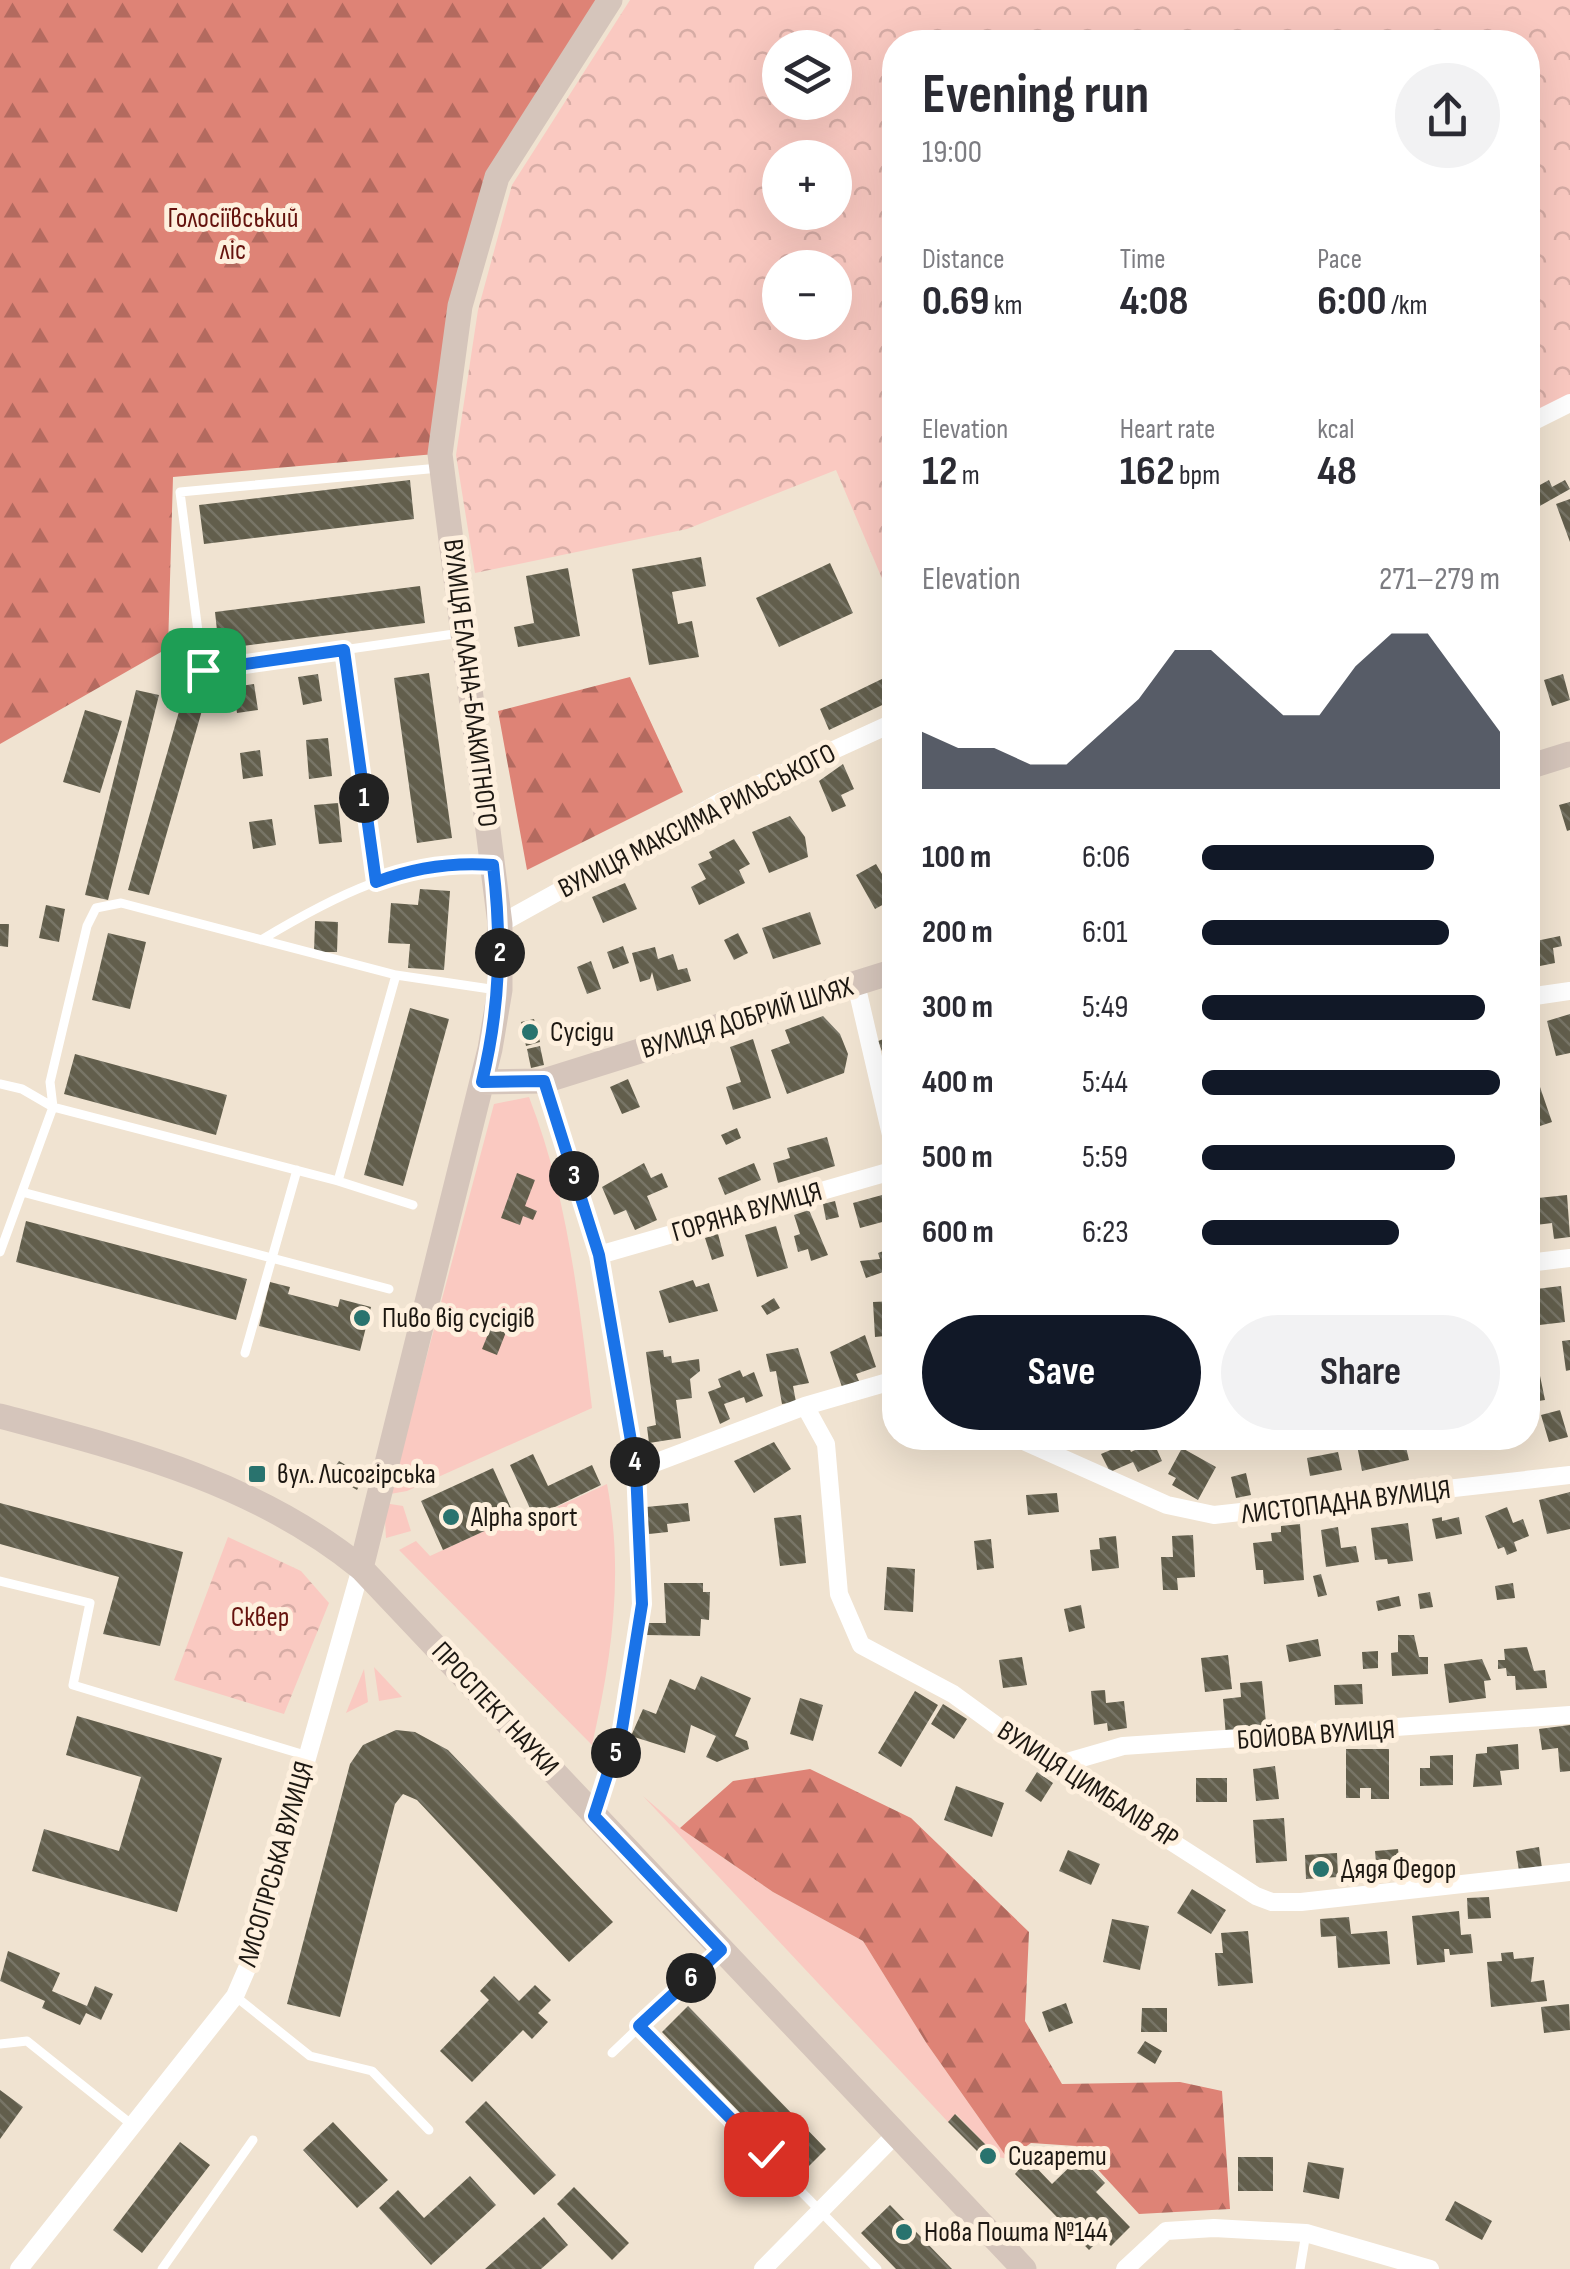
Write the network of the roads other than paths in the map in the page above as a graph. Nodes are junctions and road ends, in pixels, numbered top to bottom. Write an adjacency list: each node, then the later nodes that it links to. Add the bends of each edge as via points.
1 (610, 0): 4 (street, ВУЛИЦЯ ЕЛЛАНА-БЛАКИТНОГО, via 498,178 460,306)
2 (1570, 403): 3 (street)
3 (1540, 418)
4 (442, 468): 5 (street, ВУЛИЦЯ ЕЛЛАНА-БЛАКИТНОГО); 6 (lane, via 180,492 203,670)
5 (464, 632): 6 (lane); 10 (street, ВУЛИЦЯ ЕЛЛАНА-БЛАКИТНОГО)
6 (344, 650): 11 (lane)
7 (882, 728): 12 (street, ВУЛИЦЯ МАКСИМА РИЛЬСЬКОГО, via 720,802)
8 (1570, 754): 9 (street)
9 (1540, 763)
10 (493, 865): 11 (lane, via 464,863); 12 (street, ВУЛИЦЯ ЕЛЛАНА-БЛАКИТНОГО)
11 (376, 882): 13 (lane, via 329,899)
12 (500, 924): 17 (street, ВУЛИЦЯ ЕЛЛАНА-БЛАКИТНОГО)
13 (261, 940): 15 (lane); 24 (lane, via 120,903 96,908 50,1082)
14 (882, 975): 16 (street, ВУЛИЦЯ ДОБРИЙ ШЛЯХ)
15 (396, 976): 17 (lane); 27 (lane)
16 (856, 984): 20 (street, ВУЛИЦЯ ДОБРИЙ ШЛЯХ); 23 (street)
17 (500, 990): 21 (street, ВУЛИЦЯ ЕЛЛАНА-БЛАКИТНОГО)
18 (1570, 991): 19 (street)
19 (1540, 996)
20 (544, 1081): 21 (street, ВУЛИЦЯ ДОБРИЙ ШЛЯХ); 31 (street)
21 (482, 1082): 43 (street, ВУЛИЦЯ ЕЛЛАНА-БЛАКИТНОГО)
22 (0, 1084): 24 (lane)
23 (882, 1096)
24 (54, 1106): 25 (lane); 28 (lane)
25 (297, 1170): 27 (lane); 32 (lane)
26 (882, 1174): 31 (street, ГОРЯНА ВУЛИЦЯ)
27 (338, 1181): 29 (lane)
28 (22, 1192): 30 (lane); 32 (lane)
29 (413, 1205)
30 (0, 1252)
31 (599, 1255): 41 (street)
32 (274, 1256): 35 (lane); 36 (lane)
33 (1570, 1258): 34 (street)
34 (1540, 1262)
35 (389, 1289)
36 (245, 1353)
37 (882, 1384): 38 (street)
38 (804, 1406): 41 (street); 47 (street, ВУЛИЦЯ ЦИМБАЛІВ ЯР, via 826,1444 839,1594 862,1645 953,1694 1027,1748)
39 (0, 1416): 43 (street, ПРОСПЕКТ НАУКИ, via 208,1477 285,1516)
40 (1045, 1450): 42 (street, ЛИСТОПАДНА ВУЛИЦЯ, via 1168,1505 1214,1515)
41 (636, 1470): 48 (street, via 642,1604 622,1729)
42 (1570, 1475)
43 (362, 1568): 46 (street, ЛИСОГІРСЬКА ВУЛИЦЯ); 48 (street, ПРОСПЕКТ НАУКИ)
44 (0, 1581): 46 (lane, via 90,1603 72,1685)
45 (1570, 1714): 47 (street, БОЙОВА ВУЛИЦЯ, via 1122,1746)
46 (308, 1756): 51 (street, ЛИСОГІРСЬКА ВУЛИЦЯ)
47 (1064, 1763): 49 (street, ВУЛИЦЯ ЦИМБАЛІВ ЯР, via 1091,1790 1272,1902)
48 (594, 1816): 50 (street, ПРОСПЕКТ НАУКИ)
49 (1570, 1872)
50 (721, 1950): 52 (lane); 57 (street, ПРОСПЕКТ НАУКИ)
51 (235, 1996): 55 (street, ЛИСОГІРСЬКА ВУЛИЦЯ); 56 (lane, via 310,2056 372,2071)
52 (639, 2026): 54 (lane); 59 (lane)
53 (0, 2044): 55 (lane, via 27,2041)
54 (612, 2053)
55 (131, 2124): 62 (street, ЛИСОГІРСЬКА ВУЛИЦЯ)
56 (429, 2130)
57 (896, 2134): 59 (street); 65 (street, ПРОСПЕКТ НАУКИ)
58 (253, 2140): 63 (lane)
59 (821, 2210): 61 (street); 64 (lane)
60 (1306, 2233): 66 (street, via 1166,2231); 67 (lane); 68 (street)
61 (775, 2265)
62 (19, 2269)
63 (162, 2269)
64 (878, 2269)
65 (1024, 2269)
66 (1126, 2269)
67 (1300, 2269)
68 (1430, 2269)

